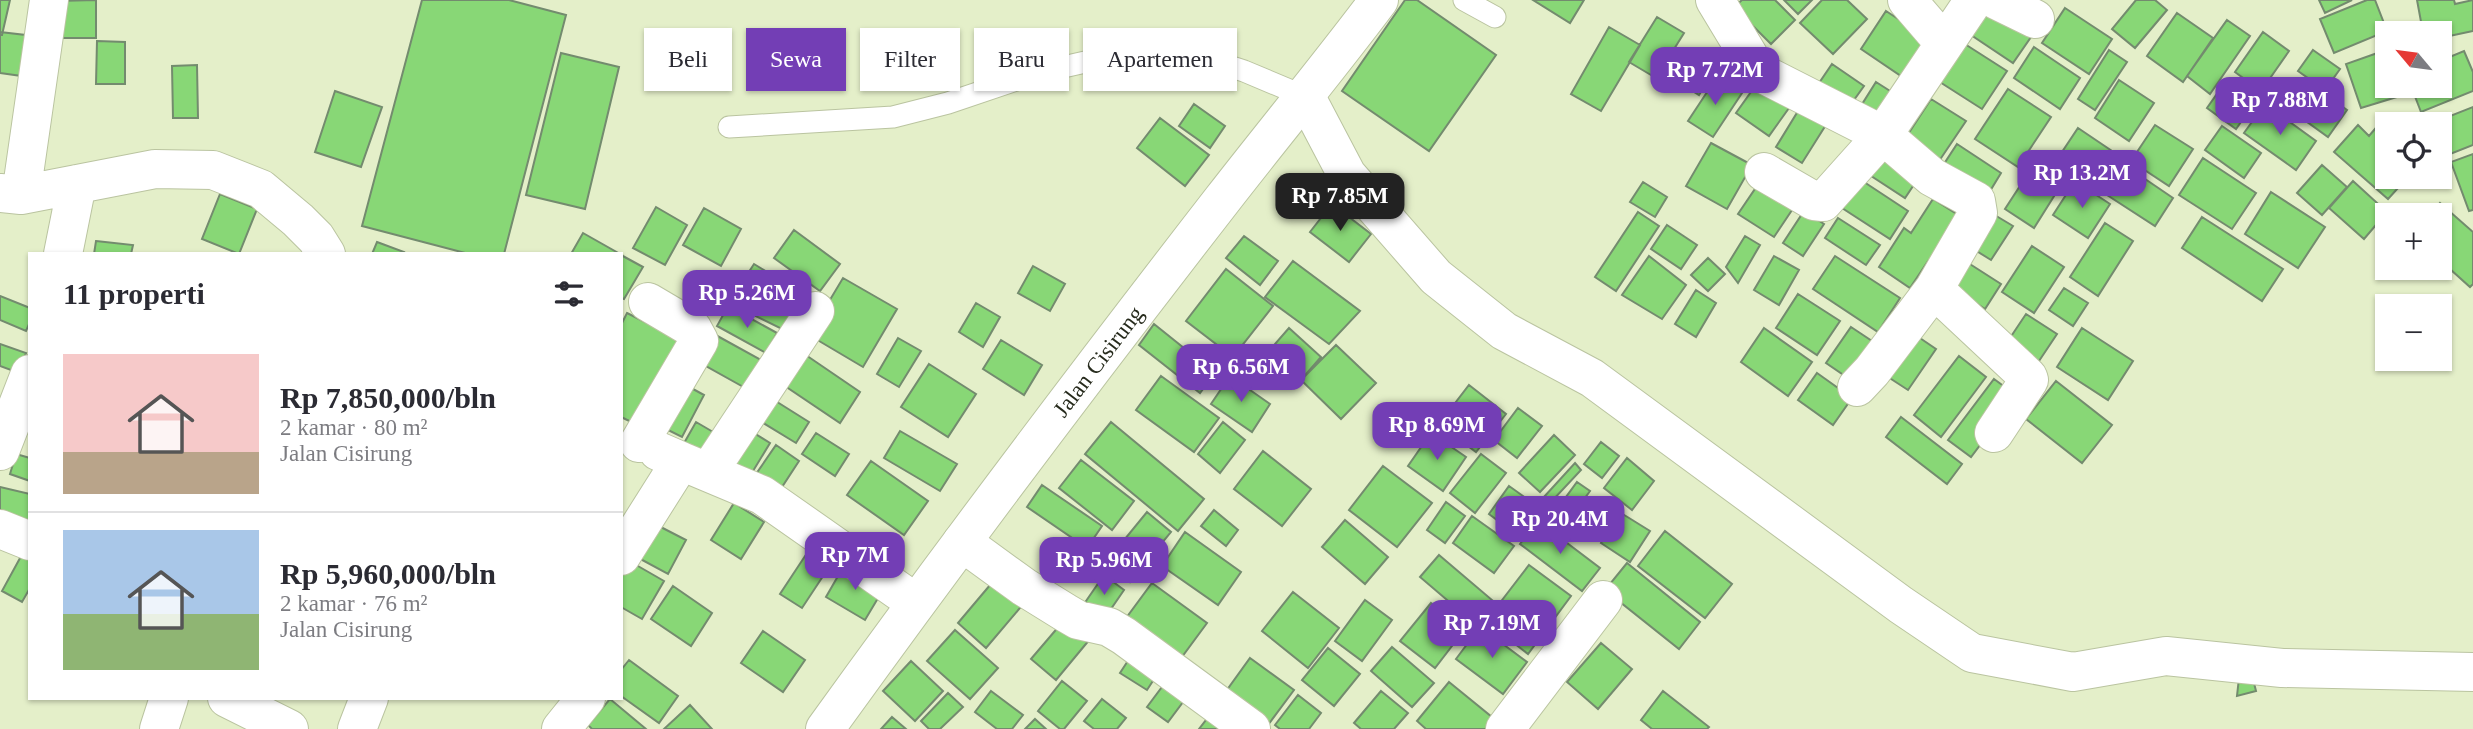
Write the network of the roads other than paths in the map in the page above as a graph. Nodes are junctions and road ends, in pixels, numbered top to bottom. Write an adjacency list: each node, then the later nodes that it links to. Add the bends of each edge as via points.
1 (49, 0): 16 (street)
2 (1379, 0): 11 (street, Jalan Cisirung)
3 (1464, 0): 8 (lane)
4 (1715, 0): 13 (street, via 1763,74)
5 (1907, 0): 10 (street)
6 (1974, 0): 10 (street)
7 (1996, 0): 9 (street)
8 (1495, 17)
9 (2035, 19)
10 (1944, 43): 13 (street)
11 (1306, 97): 12 (lane, via 1204,58 1138,53 1037,73 893,117); 30 (street, Jalan Cisirung, via 1223,198); 34 (street, via 1348,175 1436,277 1504,331 1592,378 1901,606 1972,653 2073,672 2166,656 2281,668)
12 (729, 127)
13 (1882, 135): 14 (street, via 1823,201 1814,201); 19 (street, via 1932,177 1976,201 1978,213)
14 (1764, 172)
15 (77, 184): 16 (street); 17 (street); 18 (street, via 155,169 213,170 261,189 298,220)
16 (11, 194)
17 (63, 252)
18 (325, 252)
19 (1934, 289): 23 (street); 24 (street, via 2028,377)
20 (648, 302): 25 (street, via 692,328 699,341)
21 (815, 311): 27 (street)
22 (19, 375): 26 (street)
23 (1857, 387)
24 (1994, 433)
25 (630, 440): 27 (street)
26 (12, 442)
27 (695, 466): 31 (street); 33 (street, via 762,495)
28 (0, 529): 29 (street)
29 (28, 540)
30 (962, 542): 33 (street, Jalan Cisirung); 44 (street, via 1066,614 1124,636)
31 (623, 554)
32 (1603, 600): 45 (street)
33 (916, 603): 43 (street, Jalan Cisirung)
34 (2473, 671)
35 (168, 700): 39 (street)
36 (231, 700): 40 (street)
37 (368, 700): 41 (street)
38 (584, 700): 42 (street)
39 (159, 729)
40 (289, 729)
41 (356, 729)
42 (561, 729)
43 (825, 729)
44 (1251, 729)
45 (1505, 729)

